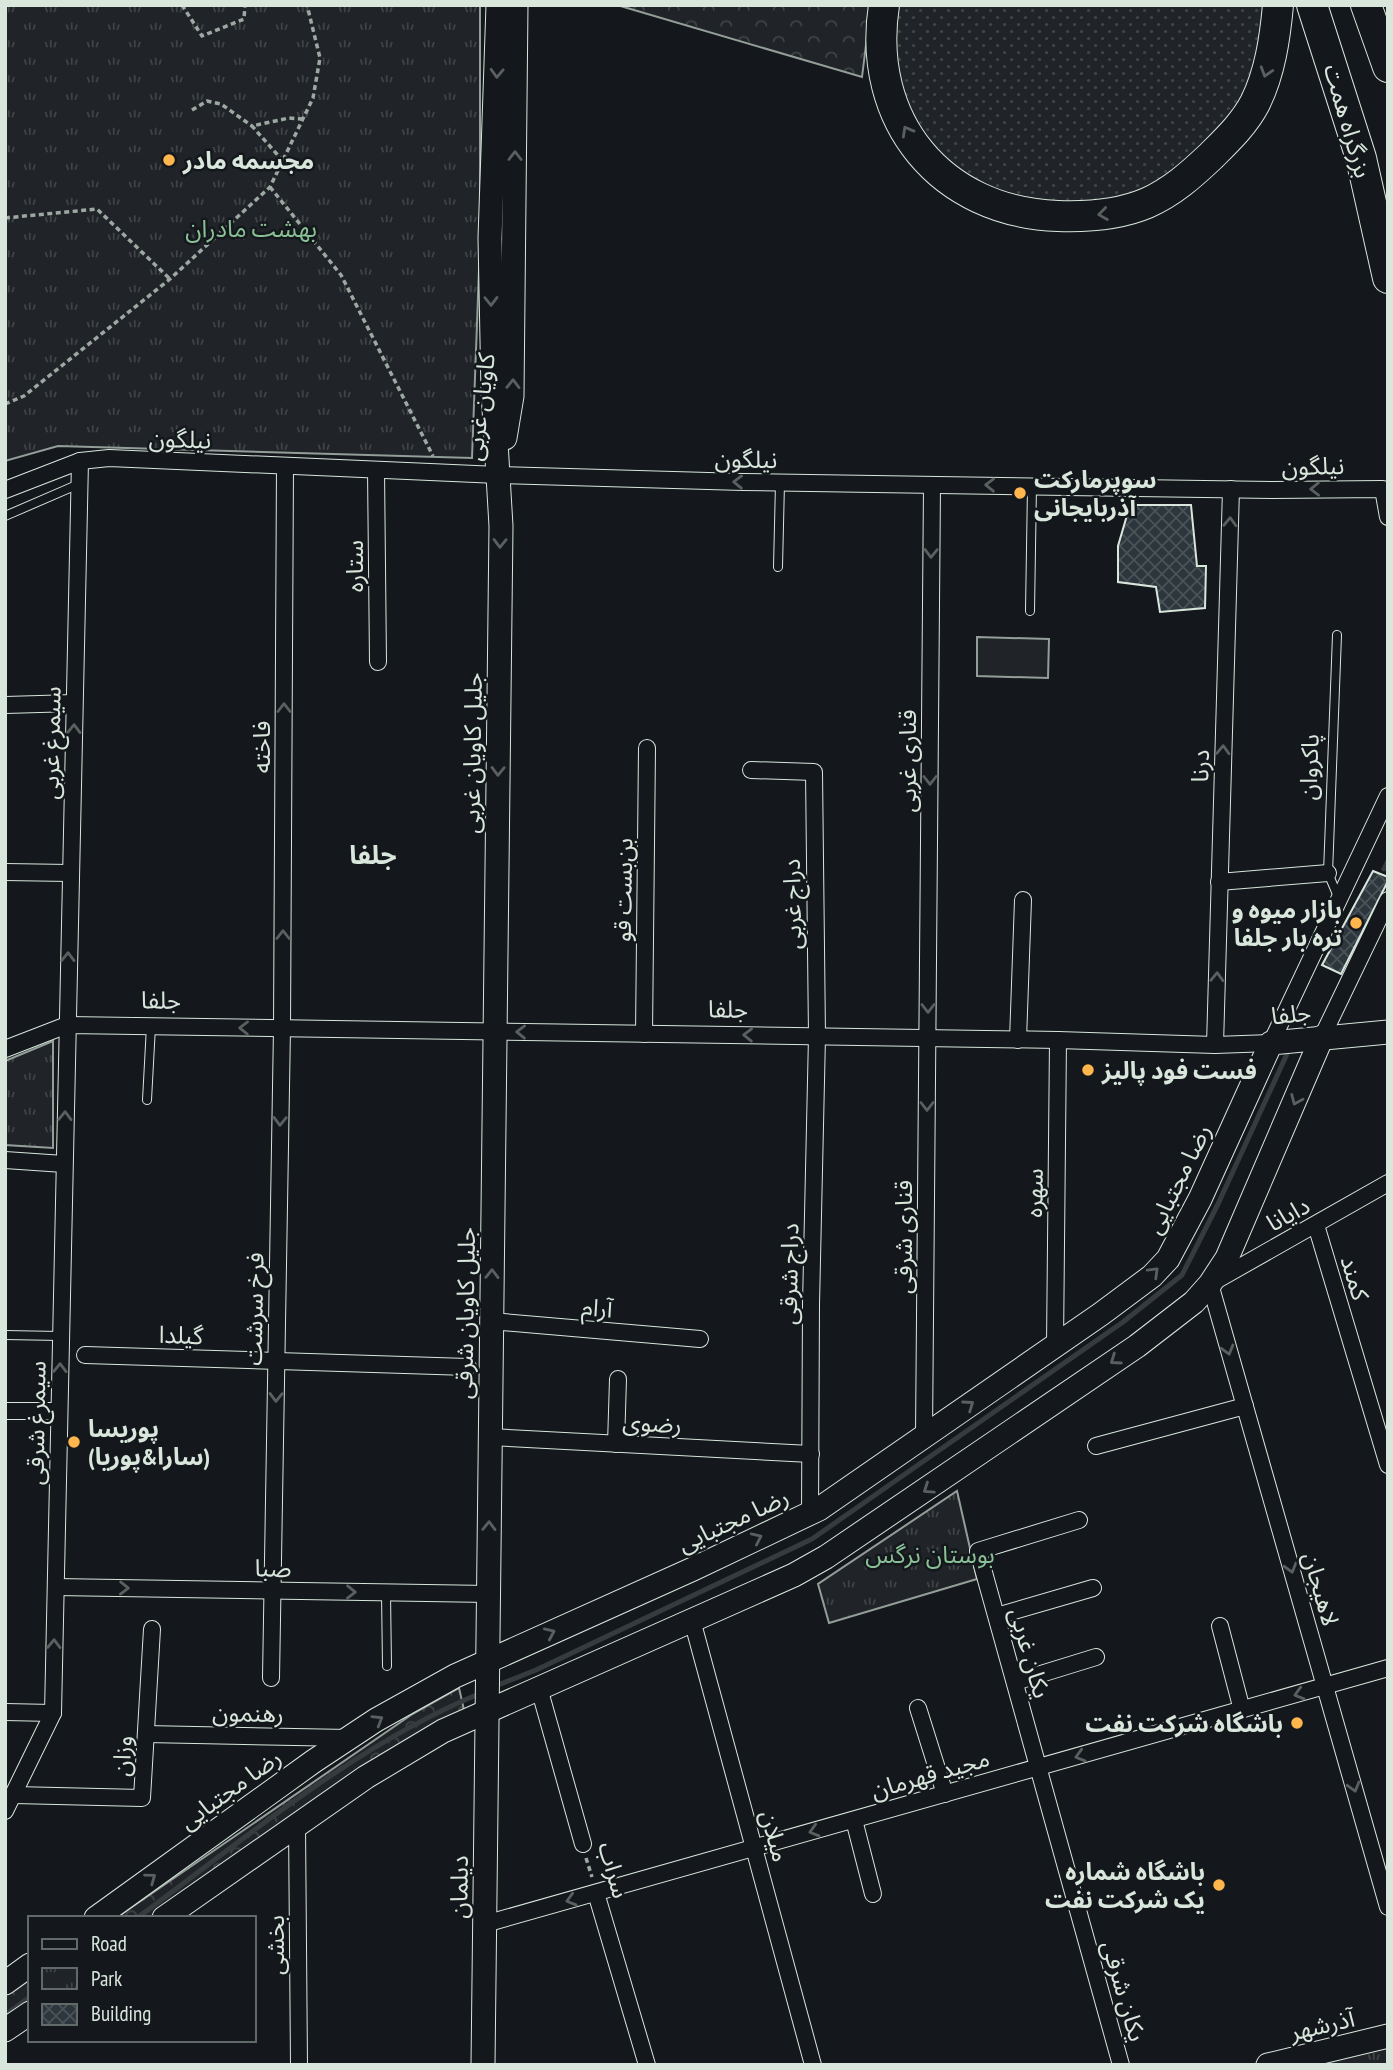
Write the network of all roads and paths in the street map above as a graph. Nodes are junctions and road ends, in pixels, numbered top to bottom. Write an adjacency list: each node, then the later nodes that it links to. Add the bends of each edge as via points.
1 (182, 5): 2 (path, via 202,36 243,19)
2 (245, 5)
3 (307, 5): 12 (path, via 320,58 313,98)
4 (498, 5): 24 (main road, کاویان غربی, one-way to 24, via 490,238)
5 (516, 5): 24 (main road, کاویان غربی, one-way to 5, via 512,396)
6 (884, 5): 7 (highway, one-way to 6, via 1267,72 1238,130 1191,176 1146,203 1071,217 990,204 949,181 918,152 900,119 881,58)
7 (1278, 5)
8 (1312, 5): 17 (highway, بزرگراه همت, via 1361,158)
9 (1366, 5): 10 (highway)
10 (1388, 67)
11 (192, 110): 13 (path, via 207,101 221,104)
12 (303, 119): 13 (path); 14 (path)
13 (252, 126): 14 (path)
14 (283, 161): 15 (path)
15 (270, 187): 18 (path); 23 (path, via 341,275)
16 (5, 218): 18 (path, via 97,209)
17 (1388, 278)
18 (170, 279): 19 (path, via 24,396)
19 (5, 404)
20 (80, 461): 21 (street, نیلگون, via 109,458); 26 (street, سیمرغ غربی); 30 (street, نیلگون)
21 (285, 466): 22 (street, نیلگون); 51 (street, فاخته, one-way to 21)
22 (376, 470): 23 (street, نیلگون); 36 (street, ستاره)
23 (441, 473): 24 (street, نیلگون)
24 (498, 475): 25 (street, نیلگون, one-way to 24); 52 (main road, جلیل کاویان غربی, one-way to 52)
25 (780, 483): 27 (street, نیلگون); 33 (lane)
26 (79, 484): 31 (lane); 37 (street, سیمرغ غربی)
27 (932, 485): 28 (street, نیلگون, one-way to 27); 57 (street, قناری غربی, one-way to 57)
28 (1032, 486): 29 (street, نیلگون); 34 (lane)
29 (1231, 489): 32 (street, نیلگون, one-way to 29, via 1383,489); 45 (street, درنا, one-way to 29)
30 (5, 490)
31 (5, 516)
32 (1388, 517)
33 (778, 567)
34 (1030, 611)
35 (1336, 635): 44 (lane, پاکروان)
36 (378, 662)
37 (74, 703): 38 (street); 43 (street, سیمرغ غربی, one-way to 37)
38 (5, 705)
39 (648, 748): 54 (street, بن‌بست قو)
40 (751, 770): 55 (street, دراج غربی, via 814,772)
41 (1388, 796): 46 (street)
42 (5, 872): 43 (street)
43 (70, 873): 49 (street, سیمرغ غربی, one-way to 43)
44 (1328, 873): 45 (street); 46 (lane, پاکروان)
45 (1219, 882): 61 (street, درنا, one-way to 45)
46 (1339, 899): 60 (street)
47 (1023, 900): 58 (street)
48 (1388, 900): 56 (street)
49 (67, 1025): 50 (street, جلفا); 62 (street); 65 (street, سیمرغ شرقی, one-way to 49)
50 (151, 1026): 51 (street, جلفا, one-way to 50); 63 (lane)
51 (282, 1028): 52 (street, جلفا); 75 (street, فرخ سرشت, one-way to 75)
52 (494, 1031): 54 (street, جلفا, one-way to 52); 69 (main road, جلیل کاویان شرقی, one-way to 52)
53 (1388, 1031): 56 (main road, جلفا)
54 (644, 1034): 55 (street, جلفا, one-way to 54)
55 (817, 1037): 57 (street, جلفا); 85 (street, دراج شرقی)
56 (1322, 1037): 60 (main road, جلفا); 68 (main road, one-way to 68, via 1238,1237)
57 (928, 1038): 58 (street, جلفا); 81 (street, قناری شرقی, one-way to 81)
58 (1018, 1040): 59 (street, جلفا)
59 (1058, 1040): 61 (street, جلفا); 73 (street, سهره)
60 (1271, 1043): 61 (street, جلفا); 73 (main road, رضا مجتبایی, one-way to 60, via 1152,1276 1168,1259)
61 (1215, 1045)
62 (5, 1049)
63 (147, 1100)
64 (5, 1160): 65 (street)
65 (64, 1164): 71 (street, سیمرغ شرقی)
66 (1388, 1183): 67 (street, دایانا)
67 (1316, 1225): 68 (street, دایانا); 86 (street, کمند)
68 (1210, 1284): 78 (street, لاهیجان, one-way to 78); 95 (main road, one-way to 95, via 1137,1346 844,1546 793,1575)
69 (491, 1321): 72 (street, آرام); 82 (main road, جلیل کاویان شرقی)
70 (5, 1335): 71 (lane)
71 (61, 1336): 79 (street, سیمرغ شرقی, one-way to 71)
72 (700, 1339)
73 (1055, 1346): 81 (main road, رضا مجتبایی, one-way to 73)
74 (85, 1355): 75 (street, گیلدا)
75 (276, 1361): 76 (street, گیلدا); 91 (street, فرخ سرشت, one-way to 91)
76 (468, 1367)
77 (618, 1379): 83 (street)
78 (1245, 1406): 84 (street); 104 (street, لاهیجان, one-way to 104)
79 (59, 1410): 80 (street); 89 (street, سیمرغ شرقی)
80 (5, 1411)
81 (924, 1436): 87 (main road, رضا مجتبایی)
82 (490, 1437): 83 (street, رضوی); 93 (main road, جلیل کاویان شرقی, one-way to 82)
83 (616, 1444): 85 (street, رضوی)
84 (1097, 1446)
85 (811, 1454): 87 (street, دراج شرقی)
86 (1388, 1465)
87 (810, 1513): 99 (main road, رضا مجتبایی, one-way to 87)
88 (1079, 1520): 94 (street, یکان غربی, via 978,1550)
89 (56, 1587): 91 (street, صبا, one-way to 91); 110 (street, سیمرغ شرقی, one-way to 89)
90 (1093, 1588): 94 (street)
91 (272, 1591): 92 (street, صبا, one-way to 92); 102 (street, فرخ سرشت)
92 (386, 1592): 93 (street, صبا); 100 (lane)
93 (489, 1594): 99 (main road, جلیل کاویان شرقی)
94 (997, 1616): 103 (street, یکان غربی)
95 (692, 1620): 105 (main road); 120 (street, میلان)
96 (1220, 1626): 108 (street)
97 (152, 1629): 111 (street, وزان)
98 (1096, 1657): 103 (street)
99 (487, 1661): 107 (main road, دیلمان); 112 (main road, رضا مجتبایی, one-way to 99)
100 (387, 1666)
101 (1388, 1668): 104 (street, مجید قهرمان)
102 (271, 1678)
103 (1015, 1682): 113 (street, یکان غربی)
104 (1325, 1686): 108 (street, مجید قهرمان, one-way to 108); 123 (street, لاهیجان, one-way to 123)
105 (538, 1688): 107 (main road); 119 (street, سراب)
106 (918, 1708): 114 (street)
107 (488, 1710): 118 (main road, via 414,1747); 126 (main road, دیلمان)
108 (1242, 1710): 113 (street, مجید قهرمان, one-way to 113)
109 (5, 1712): 110 (street)
110 (53, 1713): 115 (street, سیمرغ شرقی)
111 (146, 1734): 112 (street, رهنمون); 115 (street, وزان, via 142,1798)
112 (349, 1738): 124 (main road, رضا مجتبایی, one-way to 112)
113 (1039, 1767): 114 (street, مجید قهرمان); 136 (street, یکان شرقی)
114 (945, 1794): 117 (street, مجید قهرمان)
115 (14, 1795): 116 (street, سیمرغ شرقی)
116 (5, 1811)
117 (854, 1819): 120 (street, مجید قهرمان, one-way to 120); 122 (street)
118 (297, 1824): 125 (main road); 132 (street, بخشی)
119 (583, 1844): 121 (path, سراب)
120 (754, 1848): 121 (street, مجید قهرمان); 135 (street, میلان)
121 (596, 1893): 126 (street, مجید قهرمان, one-way to 126); 134 (street, سراب)
122 (873, 1894)
123 (1388, 1907)
124 (99, 1916)
125 (167, 1916)
126 (485, 1924): 133 (main road, دیلمان)
127 (28, 1966): 128 (main road)
128 (5, 1983)
129 (28, 2013): 130 (main road)
130 (5, 2030)
131 (1388, 2036): 137 (main road, آذرشهر)
132 (299, 2065)
133 (483, 2065)
134 (646, 2065)
135 (813, 2065)
136 (1121, 2065)
137 (1268, 2065)

